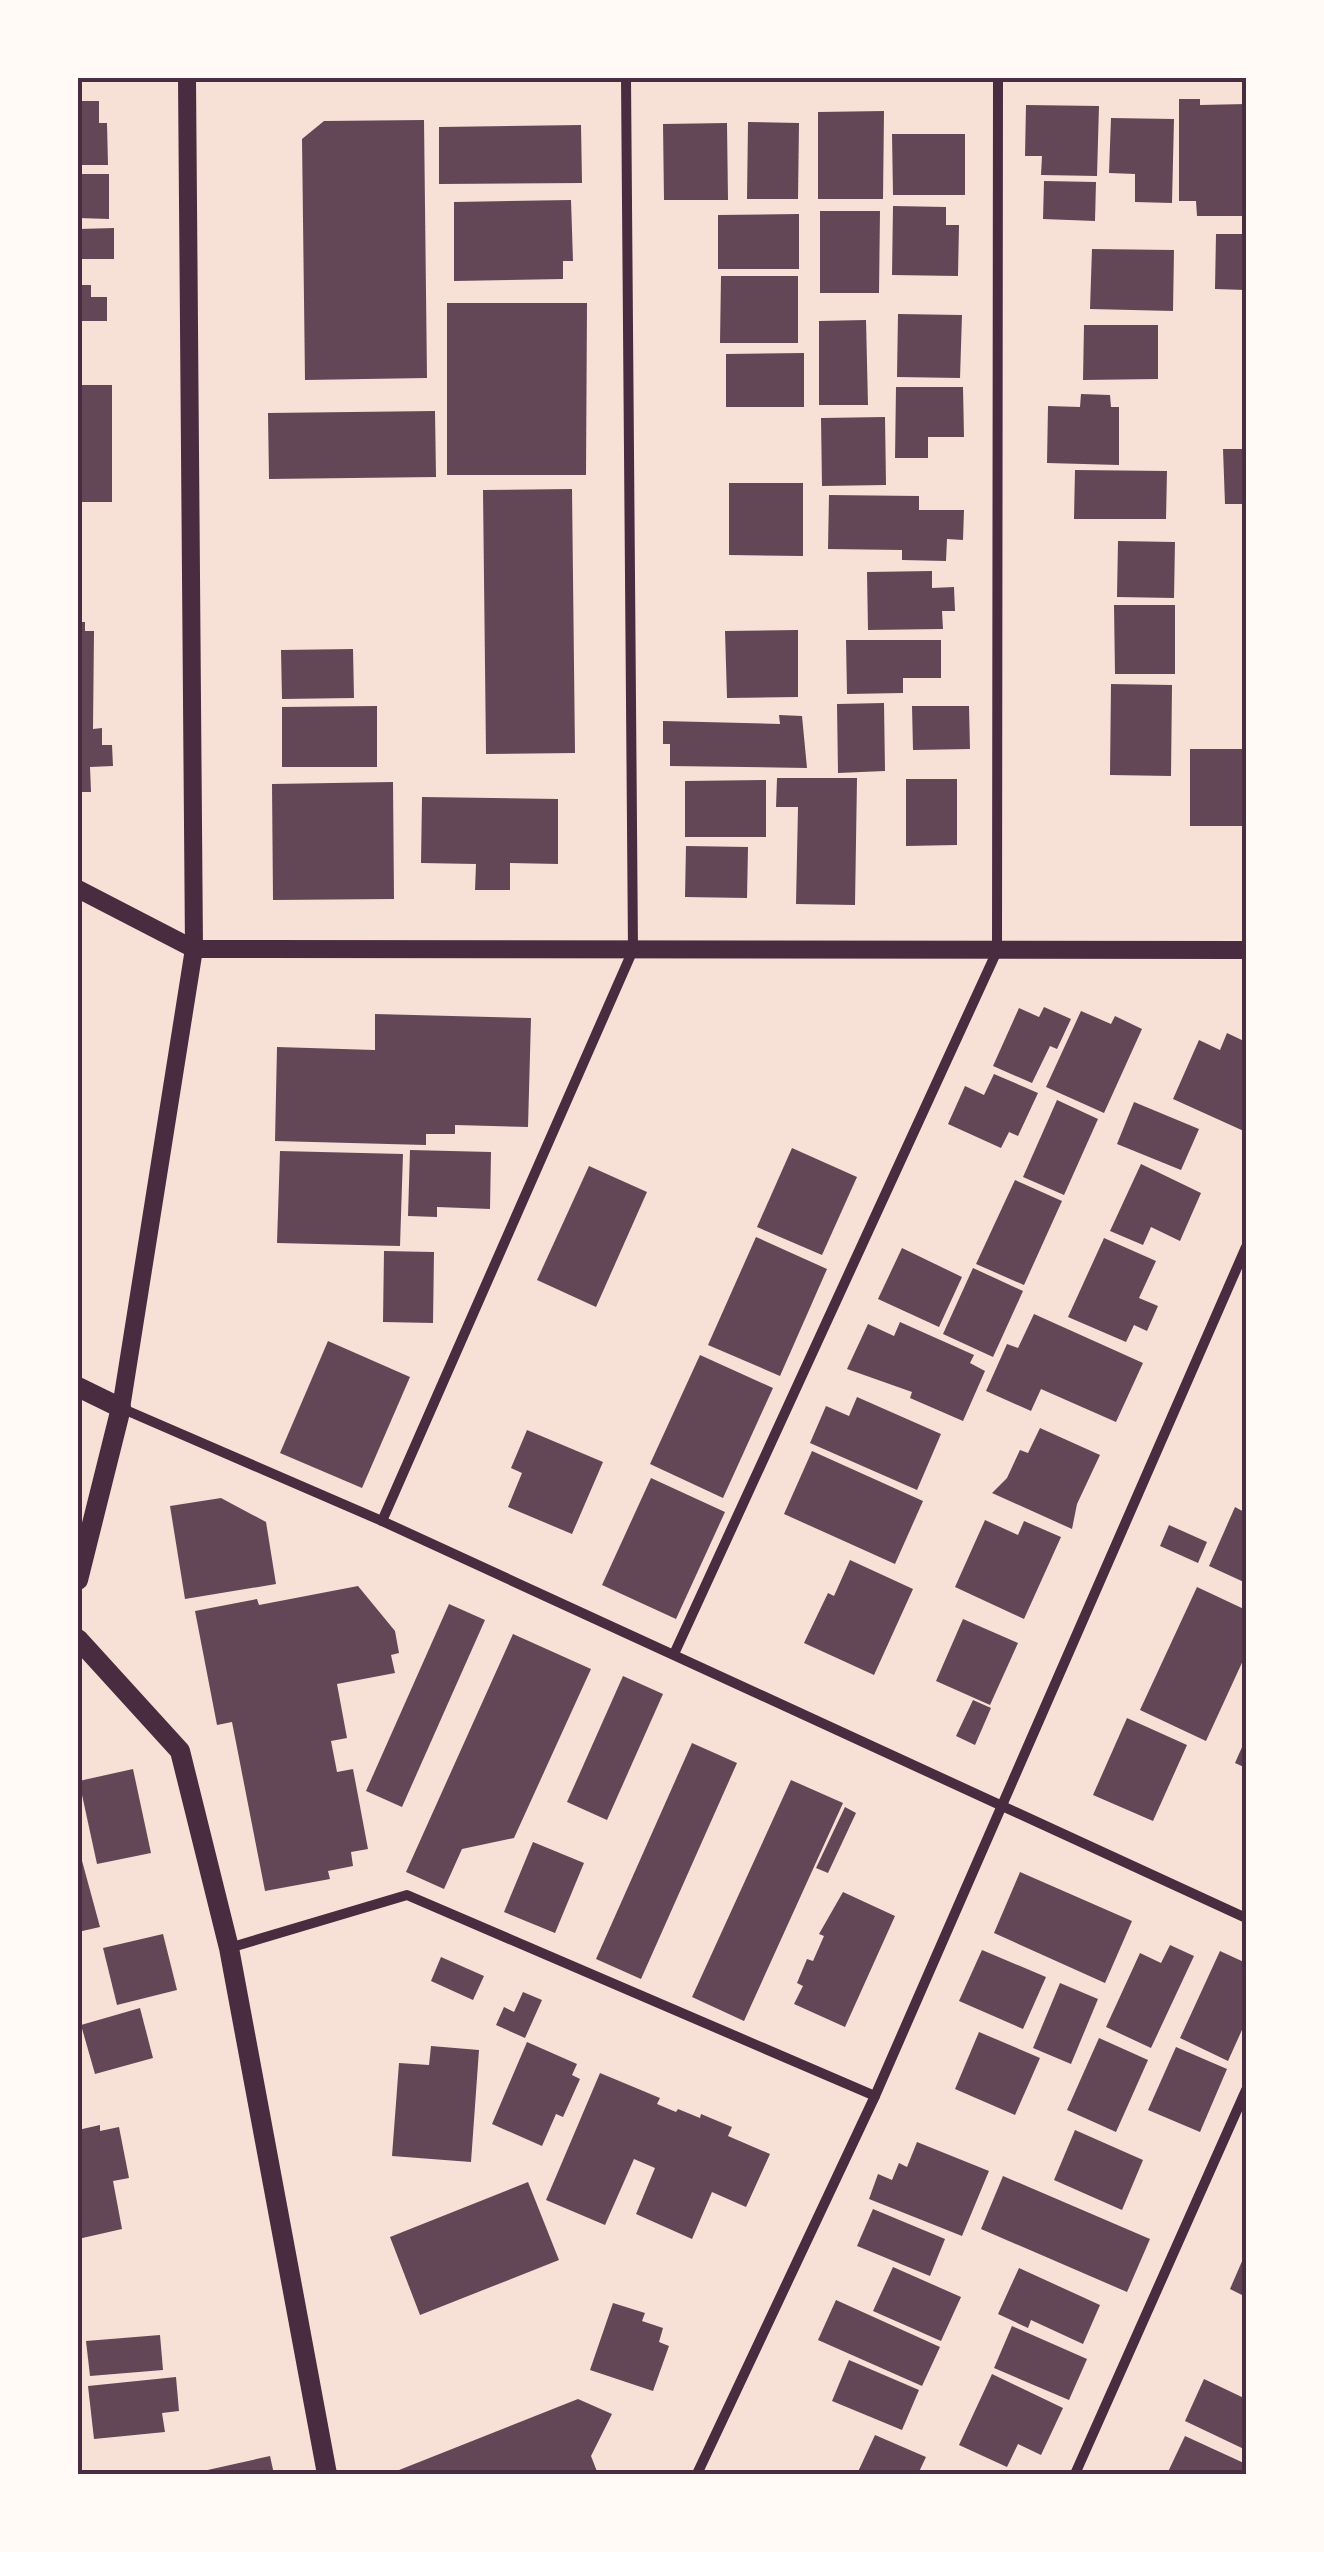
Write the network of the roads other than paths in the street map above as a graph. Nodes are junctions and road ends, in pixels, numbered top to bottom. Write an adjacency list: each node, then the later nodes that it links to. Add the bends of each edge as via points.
1 (188, 78): 5 (street)
2 (626, 78): 6 (street)
3 (998, 78): 8 (street)
4 (78, 890): 5 (street)
5 (194, 949): 6 (street); 11 (street)
6 (633, 950): 8 (street); 12 (street)
7 (1246, 950): 8 (street)
8 (997, 951): 15 (street)
9 (1246, 1246): 16 (street)
10 (78, 1387): 11 (main road)
11 (121, 1408): 12 (street); 13 (main road)
12 (382, 1521): 15 (street)
13 (78, 1580)
14 (78, 1640): 18 (main road, via 180,1750)
15 (674, 1654): 16 (street)
16 (1002, 1803): 17 (street); 20 (street)
17 (1246, 1918)
18 (229, 1948): 20 (street, via 407,1895); 21 (main road)
19 (1246, 2090): 23 (street)
20 (875, 2096): 22 (street)
21 (327, 2474)
22 (697, 2474)
23 (1075, 2474)

